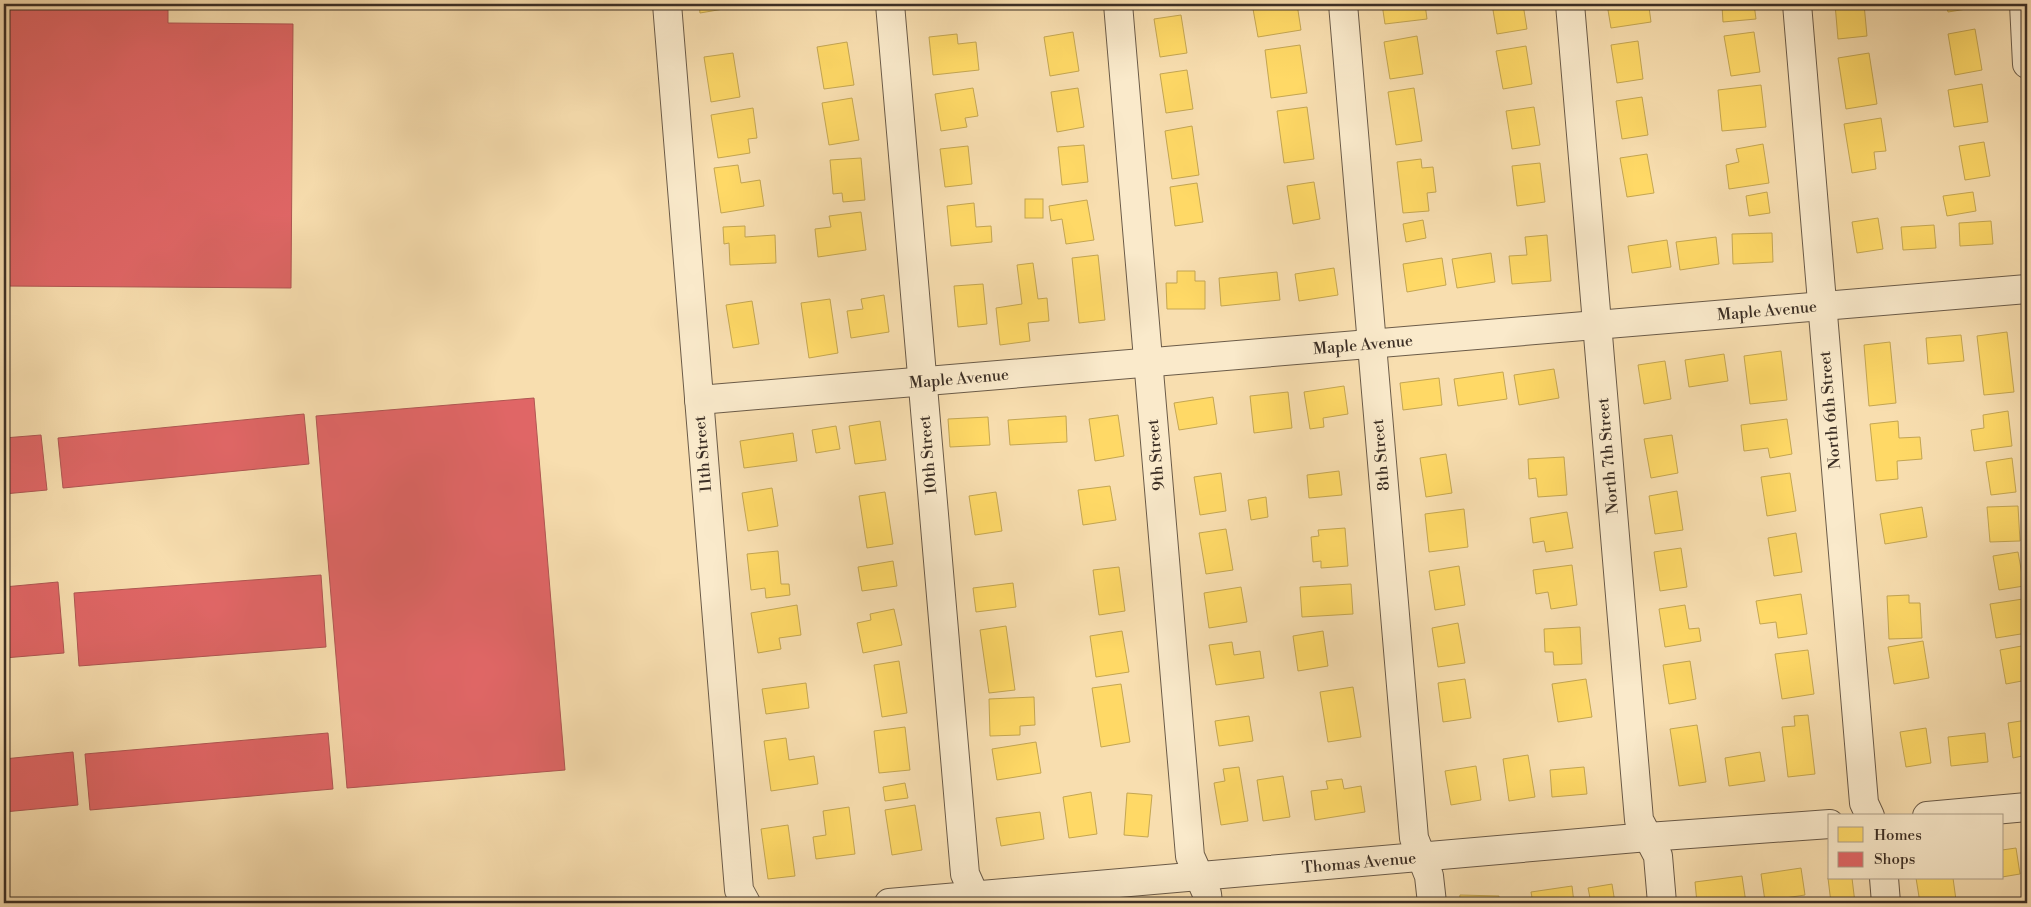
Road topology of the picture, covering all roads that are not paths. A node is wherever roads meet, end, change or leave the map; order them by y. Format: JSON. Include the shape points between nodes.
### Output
{"nodes":[{"id":1,"x":667,"y":4,"type":"edge"},
{"id":2,"x":890,"y":4,"type":"edge"},
{"id":3,"x":1118,"y":4,"type":"edge"},
{"id":4,"x":1343,"y":4,"type":"edge"},
{"id":5,"x":1570,"y":4,"type":"edge"},
{"id":6,"x":1797,"y":4,"type":"edge"},
{"id":7,"x":2024,"y":4,"type":"edge"},
{"id":8,"x":2027,"y":64,"type":"edge"},
{"id":9,"x":2027,"y":290,"type":"edge"},
{"id":10,"x":1822,"y":306,"type":"junction"},
{"id":11,"x":1597,"y":325,"type":"junction"},
{"id":12,"x":1372,"y":344,"type":"junction"},
{"id":13,"x":1148,"y":363,"type":"junction"},
{"id":14,"x":922,"y":382,"type":"junction"},
{"id":15,"x":699,"y":400,"type":"junction"},
{"id":16,"x":2027,"y":807,"type":"edge"},
{"id":17,"x":1869,"y":814,"type":"edge"},
{"id":18,"x":1949,"y":814,"type":"edge"},
{"id":19,"x":1828,"y":824,"type":"edge"},
{"id":20,"x":1648,"y":837,"type":"junction"},
{"id":21,"x":1423,"y":858,"type":"junction"},
{"id":22,"x":1199,"y":877,"type":"junction"},
{"id":23,"x":1884,"y":880,"type":"edge"},
{"id":24,"x":976,"y":900,"type":"edge"},
{"id":25,"x":746,"y":903,"type":"edge"},
{"id":26,"x":889,"y":903,"type":"edge"},
{"id":27,"x":1208,"y":903,"type":"edge"},
{"id":28,"x":1432,"y":903,"type":"edge"},
{"id":29,"x":1662,"y":903,"type":"edge"},
{"id":30,"x":1886,"y":903,"type":"edge"}],
"edges":[{"from":1,"to":15,"type":"street","name":"11th Street"},
{"from":2,"to":14,"type":"street","name":"10th Street"},
{"from":3,"to":13,"type":"street","name":"9th Street"},
{"from":4,"to":12,"type":"street","name":"8th Street"},
{"from":5,"to":11,"type":"street","name":"North 7th Street"},
{"from":6,"to":10,"type":"street","name":"North 6th Street"},
{"from":7,"to":8,"type":"street"},
{"from":9,"to":10,"type":"street","name":"Maple Avenue"},
{"from":10,"to":11,"type":"street","name":"Maple Avenue"},
{"from":10,"to":17,"type":"street","name":"North 6th Street","via":[[1864,803]]},
{"from":11,"to":12,"type":"street","name":"Maple Avenue"},
{"from":11,"to":20,"type":"street","name":"North 7th Street","via":[[1639,820]]},
{"from":12,"to":13,"type":"street","name":"Maple Avenue"},
{"from":12,"to":21,"type":"street","name":"8th Street","via":[[1414,838]]},
{"from":13,"to":14,"type":"street","name":"Maple Avenue"},
{"from":13,"to":22,"type":"street","name":"9th Street","via":[[1190,856]]},
{"from":14,"to":15,"type":"street","name":"Maple Avenue"},
{"from":14,"to":24,"type":"street","name":"10th Street","via":[[964,874]]},
{"from":15,"to":25,"type":"street","name":"11th Street","via":[[738,890]]},
{"from":16,"to":18,"type":"street"},
{"from":19,"to":20,"type":"street","name":"Thomas Avenue"},
{"from":20,"to":21,"type":"street","name":"Thomas Avenue"},
{"from":20,"to":29,"type":"street","name":"North 7th Street","via":[[1658,856]]},
{"from":21,"to":22,"type":"street","name":"Thomas Avenue"},
{"from":21,"to":28,"type":"street","name":"8th Street"},
{"from":22,"to":24,"type":"street","name":"Thomas Avenue"},
{"from":22,"to":27,"type":"street","name":"9th Street"},
{"from":23,"to":30,"type":"street"},
{"from":24,"to":26,"type":"street","name":"Thomas Avenue"}]}
